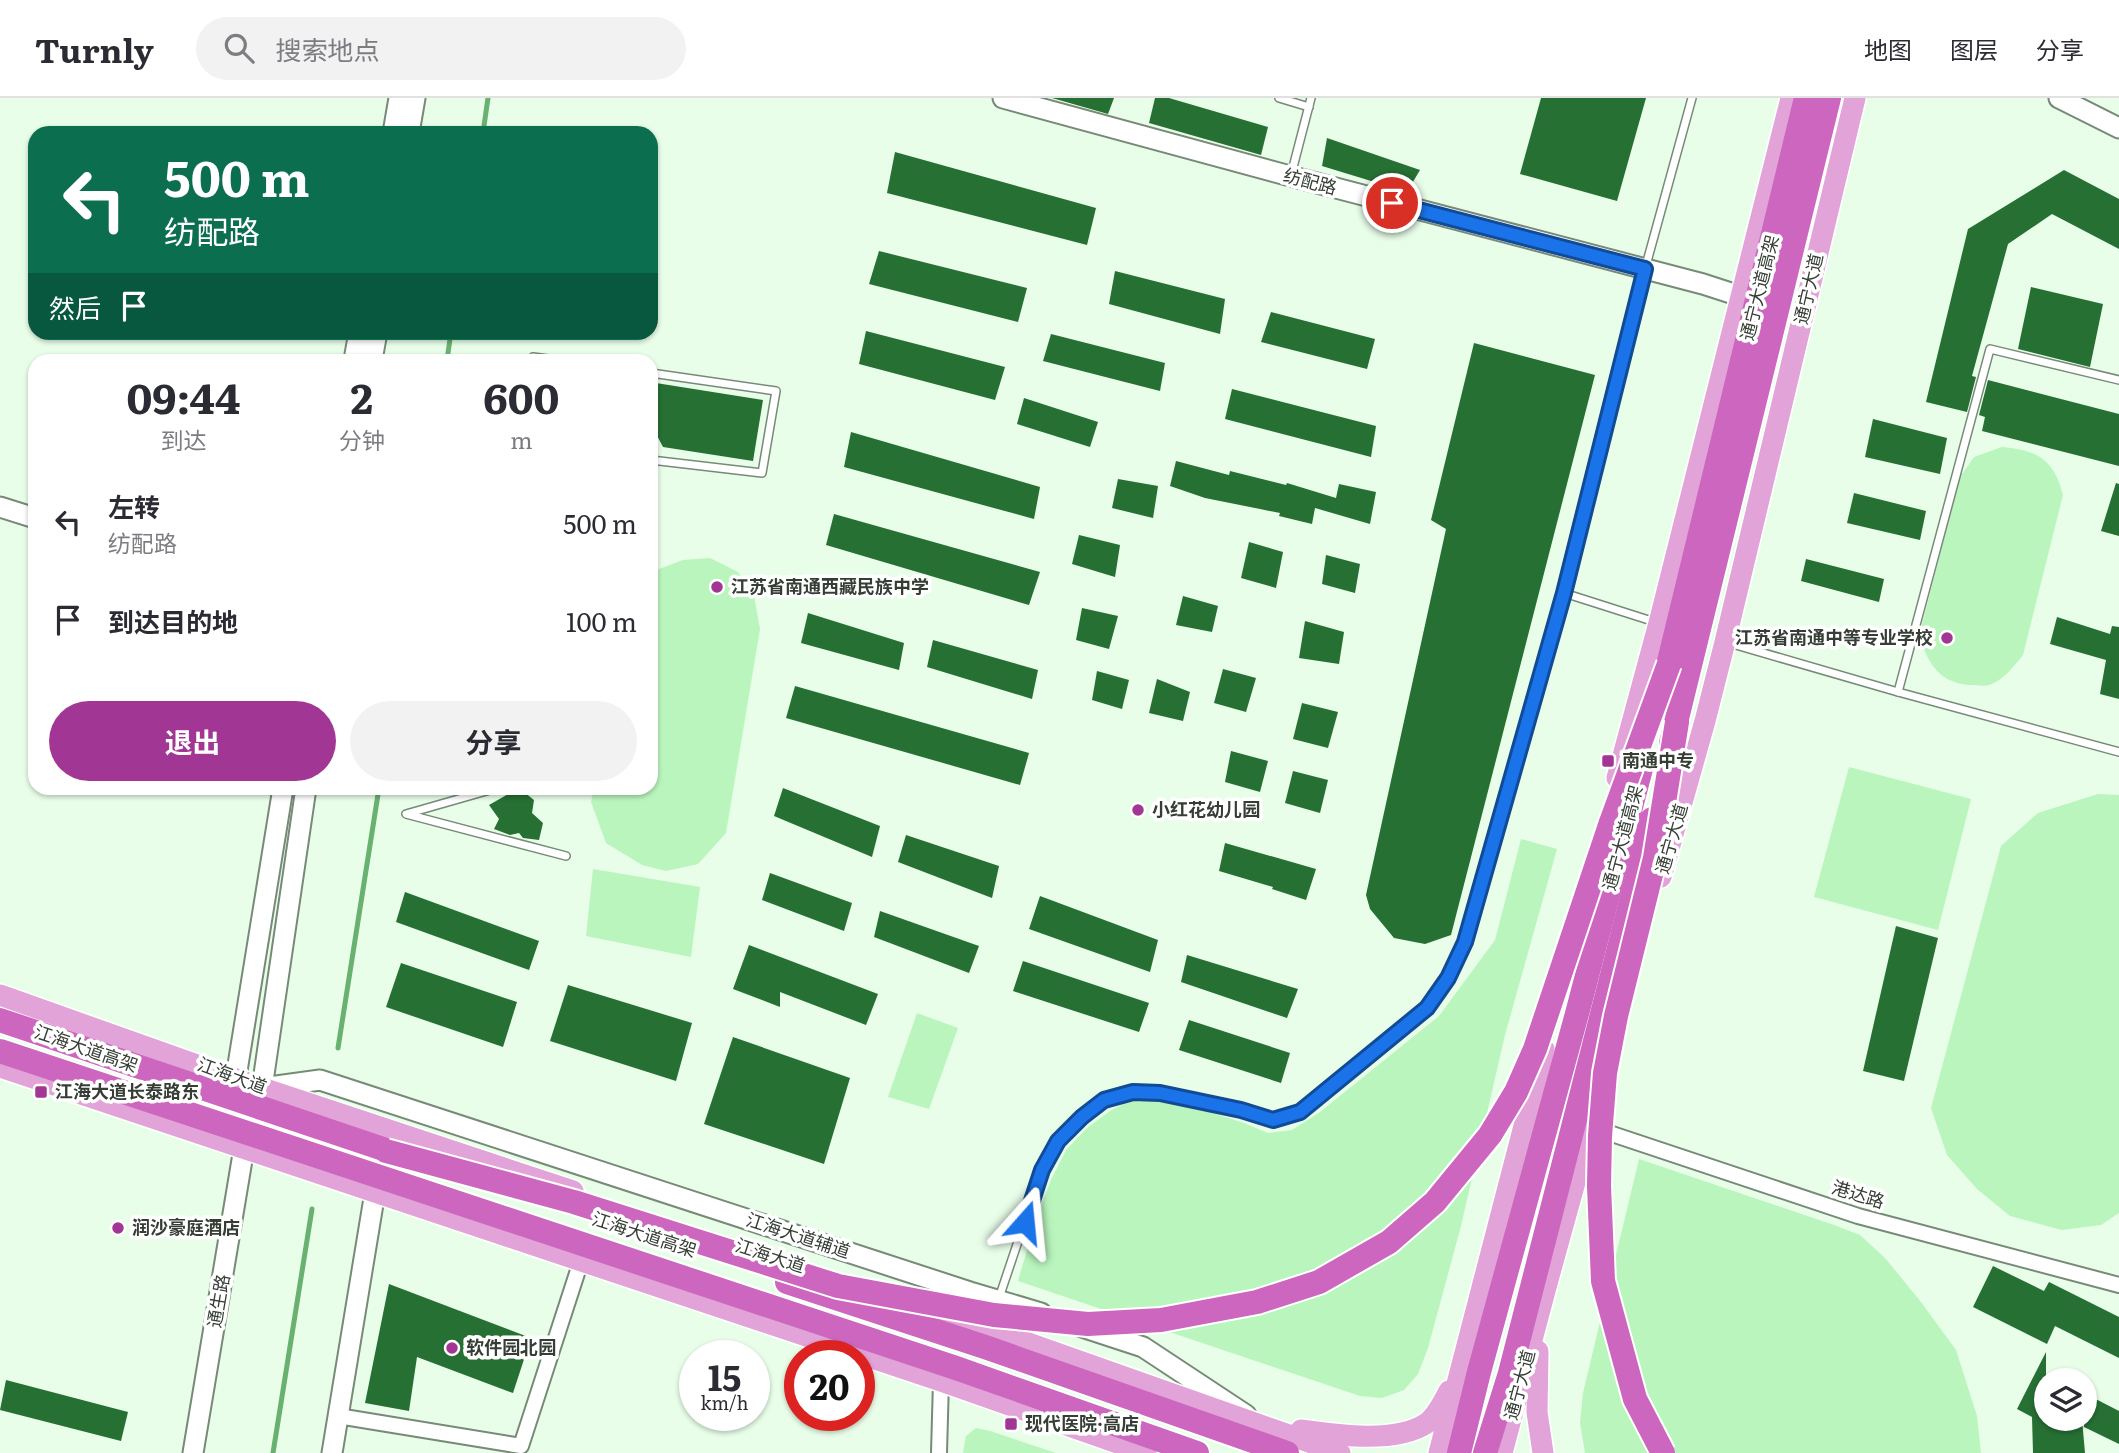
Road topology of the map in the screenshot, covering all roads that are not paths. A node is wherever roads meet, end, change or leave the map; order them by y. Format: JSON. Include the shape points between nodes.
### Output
{"nodes":[{"id":1,"x":399,"y":98,"type":"edge"},
{"id":2,"x":415,"y":98,"type":"edge"},
{"id":3,"x":1003,"y":98,"type":"edge"},
{"id":4,"x":1279,"y":98,"type":"edge"},
{"id":5,"x":1692,"y":98,"type":"edge"},
{"id":6,"x":1791,"y":98,"type":"edge"},
{"id":7,"x":1806,"y":98,"type":"edge"},
{"id":8,"x":1829,"y":98,"type":"edge"},
{"id":9,"x":1855,"y":98,"type":"edge"},
{"id":10,"x":2059,"y":98,"type":"edge"},
{"id":11,"x":1310,"y":102,"type":"edge"},
{"id":12,"x":394,"y":126,"type":"edge"},
{"id":13,"x":410,"y":126,"type":"edge"},
{"id":14,"x":2119,"y":128,"type":"edge"},
{"id":15,"x":1290,"y":176,"type":"junction"},
{"id":16,"x":1645,"y":269,"type":"junction"},
{"id":17,"x":1740,"y":296,"type":"junction"},
{"id":18,"x":658,"y":374,"type":"edge"},
{"id":19,"x":2119,"y":380,"type":"edge"},
{"id":20,"x":658,"y":461,"type":"edge"},
{"id":21,"x":0,"y":507,"type":"edge"},
{"id":22,"x":28,"y":516,"type":"edge"},
{"id":23,"x":1564,"y":593,"type":"junction"},
{"id":24,"x":1659,"y":623,"type":"junction"},
{"id":25,"x":1725,"y":642,"type":"junction"},
{"id":26,"x":1669,"y":664,"type":"junction"},
{"id":27,"x":1898,"y":692,"type":"junction"},
{"id":28,"x":1677,"y":722,"type":"junction"},
{"id":29,"x":2119,"y":752,"type":"edge"},
{"id":30,"x":282,"y":795,"type":"edge"},
{"id":31,"x":305,"y":795,"type":"edge"},
{"id":32,"x":472,"y":795,"type":"edge"},
{"id":33,"x":566,"y":856,"type":"dead end"},
{"id":34,"x":0,"y":995,"type":"edge"},
{"id":35,"x":0,"y":1020,"type":"edge"},
{"id":36,"x":0,"y":1051,"type":"edge"},
{"id":37,"x":0,"y":1068,"type":"edge"},
{"id":38,"x":236,"y":1077,"type":"junction"},
{"id":39,"x":262,"y":1087,"type":"junction"},
{"id":40,"x":1591,"y":1126,"type":"junction"},
{"id":41,"x":244,"y":1148,"type":"junction"},
{"id":42,"x":386,"y":1150,"type":"junction"},
{"id":43,"x":375,"y":1192,"type":"junction"},
{"id":44,"x":581,"y":1261,"type":"junction"},
{"id":45,"x":2119,"y":1285,"type":"edge"},
{"id":46,"x":1546,"y":1287,"type":"junction"},
{"id":47,"x":999,"y":1299,"type":"junction"},
{"id":48,"x":1472,"y":1363,"type":"junction"},
{"id":49,"x":1510,"y":1373,"type":"junction"},
{"id":50,"x":941,"y":1381,"type":"junction"},
{"id":51,"x":338,"y":1416,"type":"junction"},
{"id":52,"x":1260,"y":1425,"type":"junction"},
{"id":53,"x":193,"y":1453,"type":"edge"},
{"id":54,"x":332,"y":1453,"type":"edge"},
{"id":55,"x":939,"y":1453,"type":"edge"},
{"id":56,"x":1146,"y":1453,"type":"edge"},
{"id":57,"x":1197,"y":1453,"type":"edge"},
{"id":58,"x":1287,"y":1453,"type":"edge"},
{"id":59,"x":1340,"y":1453,"type":"edge"},
{"id":60,"x":1439,"y":1453,"type":"edge"},
{"id":61,"x":1447,"y":1453,"type":"edge"},
{"id":62,"x":1459,"y":1453,"type":"edge"},
{"id":63,"x":1485,"y":1453,"type":"edge"},
{"id":64,"x":1493,"y":1453,"type":"edge"},
{"id":65,"x":1503,"y":1453,"type":"edge"},
{"id":66,"x":1542,"y":1453,"type":"edge"},
{"id":67,"x":1663,"y":1453,"type":"edge"}],
"edges":[{"from":1,"to":12,"type":"street"},
{"from":2,"to":13,"type":"street"},
{"from":3,"to":15,"type":"street","name":"纺配路"},
{"from":4,"to":11,"type":"lane"},
{"from":5,"to":16,"type":"lane"},
{"from":6,"to":17,"type":"main road"},
{"from":7,"to":26,"type":"highway","name":"通宁大道高架"},
{"from":8,"to":28,"type":"highway","name":"通宁大道高架"},
{"from":9,"to":25,"type":"main road","name":"通宁大道"},
{"from":10,"to":14,"type":"street"},
{"from":11,"to":15,"type":"lane"},
{"from":15,"to":16,"type":"street","name":"纺配路"},
{"from":16,"to":17,"type":"street","name":"纺配路"},
{"from":16,"to":23,"type":"lane"},
{"from":17,"to":24,"type":"main road"},
{"from":18,"to":20,"type":"lane","via":[[776,391],[762,473]]},
{"from":19,"to":27,"type":"lane","via":[[1990,349]]},
{"from":21,"to":22,"type":"street"},
{"from":23,"to":24,"type":"lane"},
{"from":23,"to":47,"type":"lane","via":[[1465,942],[1427,1008],[1300,1112],[1273,1120],[1160,1093],[1133,1092],[1104,1100],[1058,1141],[1042,1170]]},
{"from":24,"to":48,"type":"main road","via":[[1530,1099]]},
{"from":25,"to":27,"type":"lane"},
{"from":25,"to":40,"type":"main road","name":"通宁大道"},
{"from":26,"to":42,"type":"highway","bridge":true,"via":[[1516,1092],[1490,1135],[1435,1202],[1389,1242],[1319,1282],[1257,1302],[1161,1320],[1088,1324],[994,1315],[838,1286],[574,1202]]},
{"from":26,"to":48,"type":"highway","name":"通宁大道高架","bridge":true,"via":[[1578,1010]]},
{"from":27,"to":29,"type":"lane"},
{"from":28,"to":49,"type":"highway","name":"通宁大道高架","bridge":true},
{"from":28,"to":67,"type":"highway","bridge":true,"via":[[1655,858],[1605,1073],[1600,1148],[1603,1281],[1634,1399]]},
{"from":30,"to":38,"type":"street"},
{"from":31,"to":39,"type":"street"},
{"from":32,"to":33,"type":"lane","via":[[406,814]]},
{"from":34,"to":38,"type":"main road","name":"江海大道"},
{"from":35,"to":42,"type":"highway","name":"江海大道高架"},
{"from":36,"to":57,"type":"highway","name":"江海大道高架","via":[[956,1368]]},
{"from":37,"to":41,"type":"main road"},
{"from":38,"to":39,"type":"main road","name":"江海大道"},
{"from":39,"to":47,"type":"street","name":"江海大道辅道","via":[[320,1080]]},
{"from":39,"to":52,"type":"main road","name":"江海大道","via":[[988,1329]]},
{"from":40,"to":45,"type":"street","name":"港达路","via":[[1858,1216]]},
{"from":40,"to":46,"type":"main road","name":"通宁大道"},
{"from":41,"to":43,"type":"main road"},
{"from":41,"to":53,"type":"street","name":"通生路"},
{"from":42,"to":58,"type":"highway","name":"江海大道高架","bridge":true,"via":[[972,1343]]},
{"from":43,"to":44,"type":"main road"},
{"from":43,"to":51,"type":"street"},
{"from":44,"to":50,"type":"main road"},
{"from":44,"to":51,"type":"street","via":[[522,1446]]},
{"from":46,"to":65,"type":"main road","name":"通宁大道"},
{"from":46,"to":66,"type":"main road","via":[[1536,1412]]},
{"from":47,"to":52,"type":"street","name":"江海大道辅道","via":[[1143,1347]]},
{"from":48,"to":52,"type":"main road","via":[[1428,1422],[1401,1433],[1349,1436]]},
{"from":48,"to":60,"type":"main road"},
{"from":48,"to":61,"type":"highway"},
{"from":48,"to":62,"type":"highway","name":"通宁大道高架"},
{"from":49,"to":63,"type":"highway","name":"通宁大道高架"},
{"from":49,"to":64,"type":"highway"},
{"from":50,"to":55,"type":"street"},
{"from":50,"to":56,"type":"main road"},
{"from":51,"to":54,"type":"street"},
{"from":52,"to":59,"type":"main road","name":"江海大道"}]}
